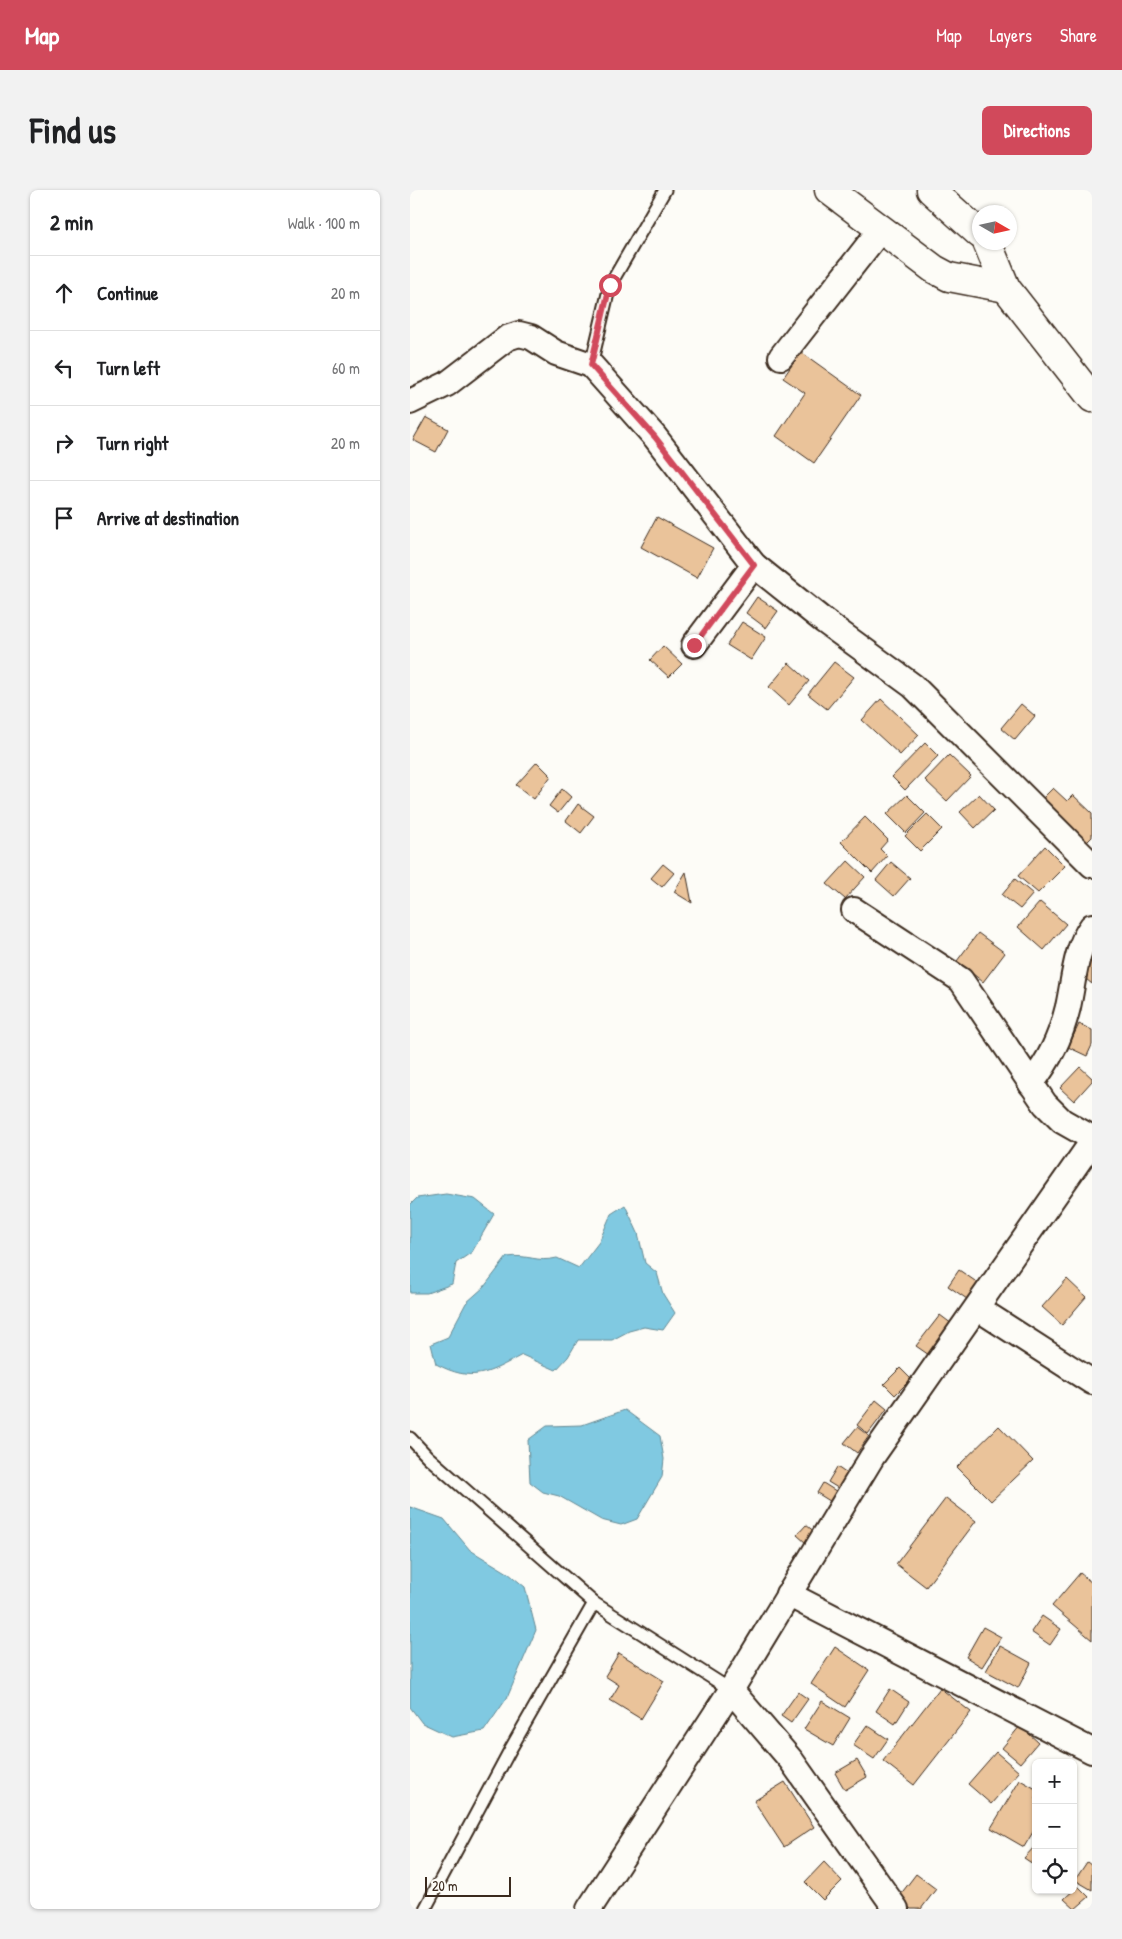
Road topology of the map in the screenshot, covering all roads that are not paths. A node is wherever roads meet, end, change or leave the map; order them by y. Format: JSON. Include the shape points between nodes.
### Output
{"nodes":[{"id":1,"x":665,"y":190,"type":"edge"},
{"id":2,"x":829,"y":190,"type":"edge"},
{"id":3,"x":930,"y":190,"type":"edge"},
{"id":4,"x":972,"y":227,"type":"edge"},
{"id":5,"x":881,"y":229,"type":"junction"},
{"id":6,"x":990,"y":250,"type":"edge"},
{"id":7,"x":1006,"y":288,"type":"junction"},
{"id":8,"x":781,"y":356,"type":"dead end"},
{"id":9,"x":591,"y":365,"type":"junction"},
{"id":10,"x":1092,"y":398,"type":"edge"},
{"id":11,"x":410,"y":402,"type":"edge"},
{"id":12,"x":754,"y":565,"type":"junction"},
{"id":13,"x":694,"y":645,"type":"dead end"},
{"id":14,"x":1092,"y":865,"type":"edge"},
{"id":15,"x":854,"y":910,"type":"dead end"},
{"id":16,"x":1092,"y":926,"type":"edge"},
{"id":17,"x":1031,"y":1084,"type":"junction"},
{"id":18,"x":1092,"y":1138,"type":"edge"},
{"id":19,"x":1092,"y":1142,"type":"edge"},
{"id":20,"x":977,"y":1308,"type":"junction"},
{"id":21,"x":1092,"y":1382,"type":"edge"},
{"id":22,"x":410,"y":1438,"type":"edge"},
{"id":23,"x":788,"y":1594,"type":"junction"},
{"id":24,"x":594,"y":1603,"type":"junction"},
{"id":25,"x":731,"y":1690,"type":"junction"},
{"id":26,"x":1092,"y":1751,"type":"edge"},
{"id":27,"x":425,"y":1909,"type":"edge"},
{"id":28,"x":589,"y":1909,"type":"edge"},
{"id":29,"x":896,"y":1909,"type":"edge"}],
"edges":[{"from":1,"to":9,"type":"lane","via":[[610,285]]},
{"from":2,"to":5,"type":"main road"},
{"from":3,"to":4,"type":"main road"},
{"from":5,"to":7,"type":"main road","via":[[949,277]]},
{"from":5,"to":8,"type":"street"},
{"from":6,"to":7,"type":"main road"},
{"from":7,"to":10,"type":"main road"},
{"from":9,"to":11,"type":"street","via":[[556,353],[531,337],[519,334],[507,338],[447,384]]},
{"from":9,"to":12,"type":"street","via":[[655,437]]},
{"from":12,"to":13,"type":"street"},
{"from":12,"to":14,"type":"street","via":[[913,686]]},
{"from":15,"to":17,"type":"street","via":[[961,980]]},
{"from":16,"to":17,"type":"street","via":[[1083,939],[1067,1010],[1051,1057]]},
{"from":17,"to":18,"type":"street","via":[[1062,1121]]},
{"from":19,"to":20,"type":"street"},
{"from":20,"to":21,"type":"street"},
{"from":20,"to":23,"type":"street","via":[[872,1457]]},
{"from":22,"to":24,"type":"lane"},
{"from":23,"to":25,"type":"street"},
{"from":23,"to":26,"type":"street"},
{"from":24,"to":25,"type":"lane"},
{"from":24,"to":27,"type":"lane"},
{"from":25,"to":28,"type":"street"},
{"from":25,"to":29,"type":"street","via":[[791,1760]]}]}
